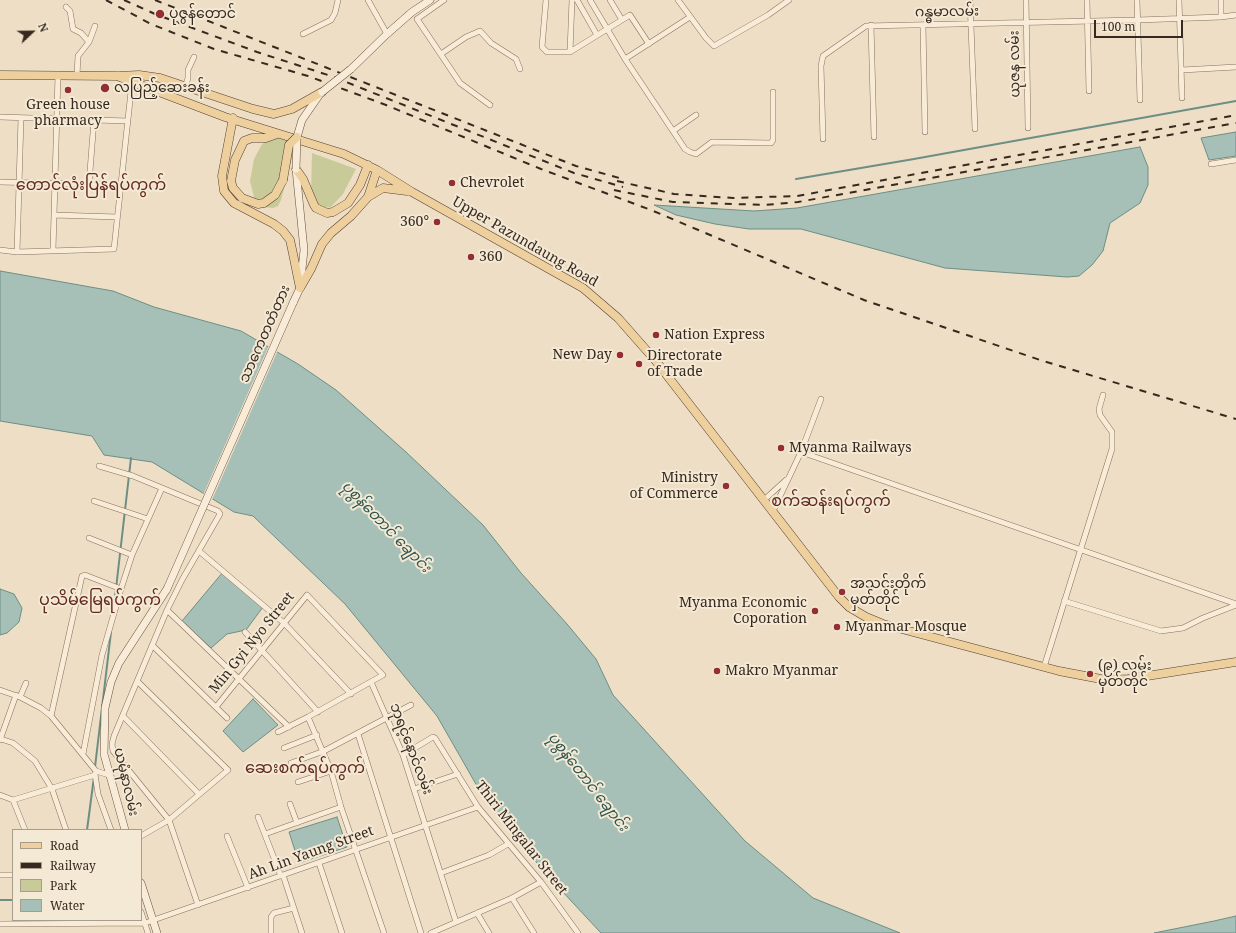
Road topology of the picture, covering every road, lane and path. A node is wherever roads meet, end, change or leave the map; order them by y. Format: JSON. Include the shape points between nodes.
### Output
{"nodes":[{"id":1,"x":338,"y":0,"type":"edge"},
{"id":2,"x":368,"y":0,"type":"edge"},
{"id":3,"x":430,"y":0,"type":"edge"},
{"id":4,"x":444,"y":0,"type":"edge"},
{"id":5,"x":546,"y":0,"type":"edge"},
{"id":6,"x":572,"y":0,"type":"edge"},
{"id":7,"x":577,"y":0,"type":"edge"},
{"id":8,"x":590,"y":0,"type":"edge"},
{"id":9,"x":610,"y":0,"type":"edge"},
{"id":10,"x":678,"y":0,"type":"edge"},
{"id":11,"x":789,"y":0,"type":"edge"},
{"id":12,"x":970,"y":0,"type":"edge"},
{"id":13,"x":1026,"y":0,"type":"edge"},
{"id":14,"x":1087,"y":0,"type":"edge"},
{"id":15,"x":1138,"y":0,"type":"edge"},
{"id":16,"x":1179,"y":0,"type":"edge"},
{"id":17,"x":1221,"y":0,"type":"edge"},
{"id":18,"x":66,"y":6,"type":"dead end"},
{"id":19,"x":1236,"y":15,"type":"edge"},
{"id":20,"x":690,"y":17,"type":"junction"},
{"id":21,"x":1221,"y":17,"type":"junction"},
{"id":22,"x":1179,"y":19,"type":"junction"},
{"id":23,"x":622,"y":20,"type":"junction"},
{"id":24,"x":1138,"y":20,"type":"junction"},
{"id":25,"x":1026,"y":22,"type":"junction"},
{"id":26,"x":1088,"y":22,"type":"junction"},
{"id":27,"x":972,"y":24,"type":"junction"},
{"id":28,"x":871,"y":25,"type":"junction"},
{"id":29,"x":923,"y":25,"type":"junction"},
{"id":30,"x":95,"y":26,"type":"dead end"},
{"id":31,"x":607,"y":29,"type":"junction"},
{"id":32,"x":303,"y":34,"type":"dead end"},
{"id":33,"x":387,"y":34,"type":"junction"},
{"id":34,"x":598,"y":34,"type":"junction"},
{"id":35,"x":88,"y":42,"type":"junction"},
{"id":36,"x":648,"y":44,"type":"junction"},
{"id":37,"x":570,"y":52,"type":"junction"},
{"id":38,"x":441,"y":54,"type":"junction"},
{"id":39,"x":194,"y":57,"type":"dead end"},
{"id":40,"x":625,"y":59,"type":"junction"},
{"id":41,"x":1236,"y":67,"type":"edge"},
{"id":42,"x":520,"y":69,"type":"dead end"},
{"id":43,"x":1182,"y":70,"type":"junction"},
{"id":44,"x":0,"y":75,"type":"edge"},
{"id":45,"x":58,"y":75,"type":"junction"},
{"id":46,"x":78,"y":75,"type":"junction"},
{"id":47,"x":117,"y":76,"type":"junction"},
{"id":48,"x":132,"y":82,"type":"junction"},
{"id":49,"x":185,"y":88,"type":"junction"},
{"id":50,"x":1089,"y":91,"type":"dead end"},
{"id":51,"x":322,"y":92,"type":"junction"},
{"id":52,"x":773,"y":92,"type":"dead end"},
{"id":53,"x":1182,"y":98,"type":"dead end"},
{"id":54,"x":1140,"y":100,"type":"dead end"},
{"id":55,"x":490,"y":105,"type":"dead end"},
{"id":56,"x":696,"y":115,"type":"dead end"},
{"id":57,"x":0,"y":117,"type":"edge"},
{"id":58,"x":21,"y":118,"type":"junction"},
{"id":59,"x":233,"y":118,"type":"junction"},
{"id":60,"x":56,"y":119,"type":"junction"},
{"id":61,"x":94,"y":120,"type":"junction"},
{"id":62,"x":128,"y":121,"type":"junction"},
{"id":63,"x":1028,"y":128,"type":"dead end"},
{"id":64,"x":975,"y":129,"type":"dead end"},
{"id":65,"x":673,"y":131,"type":"junction"},
{"id":66,"x":925,"y":132,"type":"dead end"},
{"id":67,"x":277,"y":134,"type":"junction"},
{"id":68,"x":297,"y":137,"type":"junction"},
{"id":69,"x":874,"y":137,"type":"dead end"},
{"id":70,"x":823,"y":140,"type":"dead end"},
{"id":71,"x":1236,"y":160,"type":"edge"},
{"id":72,"x":1211,"y":164,"type":"dead end"},
{"id":73,"x":368,"y":165,"type":"junction"},
{"id":74,"x":296,"y":169,"type":"junction"},
{"id":75,"x":377,"y":170,"type":"junction"},
{"id":76,"x":0,"y":182,"type":"edge"},
{"id":77,"x":19,"y":182,"type":"junction"},
{"id":78,"x":55,"y":183,"type":"junction"},
{"id":79,"x":89,"y":184,"type":"junction"},
{"id":80,"x":121,"y":185,"type":"junction"},
{"id":81,"x":412,"y":192,"type":"junction"},
{"id":82,"x":368,"y":197,"type":"junction"},
{"id":83,"x":54,"y":216,"type":"junction"},
{"id":84,"x":117,"y":217,"type":"junction"},
{"id":85,"x":0,"y":250,"type":"edge"},
{"id":86,"x":53,"y":250,"type":"junction"},
{"id":87,"x":18,"y":252,"type":"junction"},
{"id":88,"x":300,"y":288,"type":"junction"},
{"id":89,"x":1103,"y":395,"type":"dead end"},
{"id":90,"x":821,"y":399,"type":"dead end"},
{"id":91,"x":801,"y":452,"type":"junction"},
{"id":92,"x":99,"y":466,"type":"dead end"},
{"id":93,"x":789,"y":478,"type":"junction"},
{"id":94,"x":162,"y":488,"type":"junction"},
{"id":95,"x":764,"y":500,"type":"junction"},
{"id":96,"x":94,"y":501,"type":"dead end"},
{"id":97,"x":773,"y":511,"type":"junction"},
{"id":98,"x":148,"y":519,"type":"junction"},
{"id":99,"x":89,"y":538,"type":"dead end"},
{"id":100,"x":1080,"y":549,"type":"junction"},
{"id":101,"x":199,"y":551,"type":"junction"},
{"id":102,"x":132,"y":555,"type":"junction"},
{"id":103,"x":121,"y":589,"type":"junction"},
{"id":104,"x":167,"y":589,"type":"joint"},
{"id":105,"x":1064,"y":601,"type":"junction"},
{"id":106,"x":1236,"y":604,"type":"edge"},
{"id":107,"x":167,"y":610,"type":"junction"},
{"id":108,"x":284,"y":622,"type":"junction"},
{"id":109,"x":245,"y":632,"type":"dead end"},
{"id":110,"x":152,"y":645,"type":"junction"},
{"id":111,"x":262,"y":650,"type":"junction"},
{"id":112,"x":1236,"y":662,"type":"edge"},
{"id":113,"x":1044,"y":667,"type":"junction"},
{"id":114,"x":239,"y":678,"type":"junction"},
{"id":115,"x":138,"y":682,"type":"junction"},
{"id":116,"x":371,"y":682,"type":"junction"},
{"id":117,"x":26,"y":683,"type":"dead end"},
{"id":118,"x":0,"y":690,"type":"edge"},
{"id":119,"x":351,"y":694,"type":"junction"},
{"id":120,"x":18,"y":696,"type":"junction"},
{"id":121,"x":411,"y":705,"type":"dead end"},
{"id":122,"x":216,"y":707,"type":"junction"},
{"id":123,"x":318,"y":712,"type":"junction"},
{"id":124,"x":51,"y":716,"type":"junction"},
{"id":125,"x":123,"y":716,"type":"junction"},
{"id":126,"x":308,"y":717,"type":"junction"},
{"id":127,"x":227,"y":718,"type":"dead end"},
{"id":128,"x":388,"y":718,"type":"junction"},
{"id":129,"x":289,"y":727,"type":"junction"},
{"id":130,"x":278,"y":732,"type":"dead end"},
{"id":131,"x":358,"y":734,"type":"junction"},
{"id":132,"x":317,"y":735,"type":"junction"},
{"id":133,"x":0,"y":740,"type":"edge"},
{"id":134,"x":112,"y":744,"type":"junction"},
{"id":135,"x":284,"y":748,"type":"dead end"},
{"id":136,"x":324,"y":751,"type":"junction"},
{"id":137,"x":83,"y":754,"type":"junction"},
{"id":138,"x":104,"y":754,"type":"junction"},
{"id":139,"x":403,"y":755,"type":"junction"},
{"id":140,"x":291,"y":763,"type":"dead end"},
{"id":141,"x":331,"y":771,"type":"junction"},
{"id":142,"x":96,"y":773,"type":"junction"},
{"id":143,"x":458,"y":774,"type":"junction"},
{"id":144,"x":109,"y":775,"type":"junction"},
{"id":145,"x":298,"y":782,"type":"dead end"},
{"id":146,"x":52,"y":788,"type":"junction"},
{"id":147,"x":414,"y":789,"type":"junction"},
{"id":148,"x":199,"y":794,"type":"junction"},
{"id":149,"x":0,"y":795,"type":"edge"},
{"id":150,"x":13,"y":800,"type":"junction"},
{"id":151,"x":290,"y":804,"type":"dead end"},
{"id":152,"x":341,"y":807,"type":"junction"},
{"id":153,"x":478,"y":807,"type":"junction"},
{"id":154,"x":258,"y":817,"type":"dead end"},
{"id":155,"x":169,"y":820,"type":"junction"},
{"id":156,"x":297,"y":823,"type":"junction"},
{"id":157,"x":426,"y":825,"type":"junction"},
{"id":158,"x":25,"y":829,"type":"edge"},
{"id":159,"x":66,"y":829,"type":"edge"},
{"id":160,"x":111,"y":829,"type":"edge"},
{"id":161,"x":125,"y":829,"type":"edge"},
{"id":162,"x":265,"y":834,"type":"junction"},
{"id":163,"x":142,"y":835,"type":"edge"},
{"id":164,"x":227,"y":836,"type":"dead end"},
{"id":165,"x":391,"y":837,"type":"junction"},
{"id":166,"x":508,"y":844,"type":"junction"},
{"id":167,"x":356,"y":850,"type":"junction"},
{"id":168,"x":319,"y":863,"type":"junction"},
{"id":169,"x":441,"y":874,"type":"junction"},
{"id":170,"x":0,"y":875,"type":"edge"},
{"id":171,"x":12,"y":875,"type":"edge"},
{"id":172,"x":282,"y":876,"type":"junction"},
{"id":173,"x":541,"y":882,"type":"junction"},
{"id":174,"x":142,"y":886,"type":"edge"},
{"id":175,"x":248,"y":888,"type":"junction"},
{"id":176,"x":512,"y":898,"type":"junction"},
{"id":177,"x":198,"y":905,"type":"junction"},
{"id":178,"x":294,"y":908,"type":"junction"},
{"id":179,"x":478,"y":913,"type":"junction"},
{"id":180,"x":142,"y":915,"type":"edge"},
{"id":181,"x":153,"y":921,"type":"junction"},
{"id":182,"x":52,"y":922,"type":"edge"},
{"id":183,"x":456,"y":922,"type":"junction"},
{"id":184,"x":145,"y":923,"type":"junction"},
{"id":185,"x":0,"y":924,"type":"edge"},
{"id":186,"x":148,"y":933,"type":"edge"},
{"id":187,"x":157,"y":933,"type":"edge"},
{"id":188,"x":271,"y":933,"type":"edge"},
{"id":189,"x":302,"y":933,"type":"edge"},
{"id":190,"x":342,"y":933,"type":"edge"},
{"id":191,"x":384,"y":933,"type":"edge"},
{"id":192,"x":421,"y":933,"type":"edge"},
{"id":193,"x":431,"y":933,"type":"edge"},
{"id":194,"x":489,"y":933,"type":"edge"},
{"id":195,"x":534,"y":933,"type":"edge"},
{"id":196,"x":578,"y":933,"type":"edge"}],
"edges":[{"from":1,"to":32,"type":"street","via":[[331,20]]},
{"from":2,"to":33,"type":"street"},
{"from":3,"to":33,"type":"main road","name":"သာကေတတံတား"},
{"from":4,"to":38,"type":"street","via":[[417,19]]},
{"from":5,"to":37,"type":"street","via":[[542,47],[547,52]]},
{"from":6,"to":37,"type":"street"},
{"from":7,"to":34,"type":"street"},
{"from":8,"to":31,"type":"street"},
{"from":9,"to":23,"type":"street"},
{"from":10,"to":20,"type":"street"},
{"from":11,"to":20,"type":"street","via":[[714,46]]},
{"from":12,"to":27,"type":"street"},
{"from":13,"to":25,"type":"street","name":"ယုဇန လမ်း"},
{"from":14,"to":26,"type":"street"},
{"from":15,"to":24,"type":"street"},
{"from":16,"to":22,"type":"street"},
{"from":17,"to":21,"type":"street"},
{"from":18,"to":35,"type":"street","via":[[70,11],[73,29],[81,33]]},
{"from":19,"to":21,"type":"street","name":"ဂန္ဓမာလမ်း"},
{"from":20,"to":36,"type":"street"},
{"from":21,"to":22,"type":"street","name":"ဂန္ဓမာလမ်း"},
{"from":22,"to":24,"type":"street","name":"ဂန္ဓမာလမ်း"},
{"from":22,"to":43,"type":"street"},
{"from":23,"to":31,"type":"street"},
{"from":23,"to":36,"type":"street","via":[[631,15]]},
{"from":24,"to":26,"type":"street","name":"ဂန္ဓမာလမ်း"},
{"from":24,"to":54,"type":"street"},
{"from":25,"to":26,"type":"street","name":"ဂန္ဓမာလမ်း"},
{"from":25,"to":27,"type":"street","name":"ဂန္ဓမာလမ်း"},
{"from":25,"to":63,"type":"street","name":"ယုဇန လမ်း"},
{"from":26,"to":50,"type":"street"},
{"from":27,"to":29,"type":"street","name":"ဂန္ဓမာလမ်း"},
{"from":27,"to":64,"type":"street"},
{"from":28,"to":29,"type":"street","name":"ဂန္ဓမာလမ်း"},
{"from":28,"to":69,"type":"street"},
{"from":28,"to":70,"type":"street","name":"ဂန္ဓမာလမ်း","via":[[862,28],[823,56]]},
{"from":29,"to":66,"type":"street"},
{"from":30,"to":35,"type":"street"},
{"from":31,"to":34,"type":"street"},
{"from":31,"to":40,"type":"street"},
{"from":33,"to":51,"type":"main road","name":"သာကေတတံတား","bridge":true,"via":[[351,69]]},
{"from":34,"to":37,"type":"street"},
{"from":35,"to":46,"type":"street","via":[[78,56]]},
{"from":36,"to":40,"type":"street"},
{"from":38,"to":42,"type":"street","via":[[480,31],[516,59]]},
{"from":38,"to":55,"type":"street","via":[[460,83]]},
{"from":39,"to":49,"type":"street","via":[[188,70]]},
{"from":40,"to":65,"type":"street"},
{"from":41,"to":43,"type":"street"},
{"from":43,"to":53,"type":"street"},
{"from":44,"to":45,"type":"main road"},
{"from":45,"to":46,"type":"main road"},
{"from":45,"to":60,"type":"street"},
{"from":46,"to":47,"type":"main road"},
{"from":47,"to":48,"type":"main road","name":"Upper Pazundaung Road"},
{"from":47,"to":49,"type":"main road","via":[[153,77]]},
{"from":48,"to":59,"type":"main road","name":"Upper Pazundaung Road"},
{"from":48,"to":62,"type":"street"},
{"from":49,"to":51,"type":"main road","via":[[274,114],[292,109]]},
{"from":51,"to":68,"type":"main road","name":"သာကေတတံတား","via":[[302,120]]},
{"from":52,"to":65,"type":"street","via":[[771,142],[712,142],[696,154],[685,149]]},
{"from":56,"to":65,"type":"street"},
{"from":57,"to":58,"type":"street"},
{"from":58,"to":60,"type":"street"},
{"from":58,"to":77,"type":"street"},
{"from":59,"to":67,"type":"main road","name":"Upper Pazundaung Road"},
{"from":59,"to":88,"type":"main road","via":[[222,176],[224,191],[234,203],[283,231],[290,240]]},
{"from":60,"to":61,"type":"street"},
{"from":60,"to":78,"type":"street"},
{"from":61,"to":62,"type":"street"},
{"from":61,"to":79,"type":"street"},
{"from":62,"to":80,"type":"street"},
{"from":67,"to":68,"type":"main road","bridge":true,"via":[[244,141],[235,160],[231,181],[233,188],[242,198],[258,204],[275,195],[282,180],[289,145]]},
{"from":67,"to":73,"type":"main road","name":"Upper Pazundaung Road","via":[[318,144]]},
{"from":68,"to":74,"type":"main road","name":"သာကေတတံတား","bridge":true},
{"from":71,"to":72,"type":"street"},
{"from":73,"to":74,"type":"main road","via":[[360,185],[348,203],[327,213],[314,205]]},
{"from":73,"to":75,"type":"main road","name":"Upper Pazundaung Road"},
{"from":74,"to":88,"type":"main road","name":"သာကေတတံတား","via":[[304,250]]},
{"from":75,"to":81,"type":"main road","name":"Upper Pazundaung Road"},
{"from":75,"to":82,"type":"main road"},
{"from":76,"to":77,"type":"street"},
{"from":77,"to":78,"type":"street"},
{"from":77,"to":87,"type":"street"},
{"from":78,"to":79,"type":"street"},
{"from":78,"to":83,"type":"street"},
{"from":79,"to":80,"type":"street"},
{"from":80,"to":84,"type":"street"},
{"from":81,"to":82,"type":"main road","via":[[383,188]]},
{"from":81,"to":95,"type":"main road","name":"Upper Pazundaung Road","via":[[583,288],[602,302],[655,360]]},
{"from":82,"to":88,"type":"main road","via":[[322,244]]},
{"from":83,"to":84,"type":"street"},
{"from":83,"to":86,"type":"street"},
{"from":84,"to":86,"type":"street","via":[[114,249]]},
{"from":85,"to":87,"type":"street"},
{"from":86,"to":87,"type":"street"},
{"from":88,"to":104,"type":"main road","name":"သာကေတတံတား","bridge":true},
{"from":89,"to":100,"type":"street","via":[[1100,415],[1112,432],[1112,449]]},
{"from":90,"to":91,"type":"street"},
{"from":91,"to":93,"type":"street"},
{"from":91,"to":100,"type":"street"},
{"from":92,"to":94,"type":"street"},
{"from":93,"to":95,"type":"street"},
{"from":93,"to":97,"type":"street"},
{"from":94,"to":98,"type":"street"},
{"from":94,"to":101,"type":"street","via":[[219,512]]},
{"from":95,"to":97,"type":"main road","name":"Upper Pazundaung Road"},
{"from":96,"to":98,"type":"street"},
{"from":97,"to":113,"type":"main road","name":"Upper Pazundaung Road","via":[[839,597],[849,607],[866,617],[883,624]]},
{"from":98,"to":102,"type":"street"},
{"from":99,"to":102,"type":"street"},
{"from":100,"to":105,"type":"street"},
{"from":100,"to":106,"type":"street"},
{"from":101,"to":107,"type":"street"},
{"from":101,"to":108,"type":"street"},
{"from":102,"to":103,"type":"street"},
{"from":103,"to":124,"type":"street","via":[[82,576]]},
{"from":103,"to":137,"type":"street","via":[[102,655]]},
{"from":104,"to":138,"type":"main road","name":"ယမုံနာလမ်း","via":[[119,663],[111,682],[105,708]]},
{"from":105,"to":106,"type":"street","via":[[1161,631],[1183,628]]},
{"from":105,"to":113,"type":"street"},
{"from":107,"to":110,"type":"street"},
{"from":107,"to":114,"type":"street"},
{"from":108,"to":111,"type":"street","name":"Min Gyi Nyo Street"},
{"from":108,"to":116,"type":"street","name":"Min Gyi Nyo Street","via":[[308,595],[382,675]]},
{"from":108,"to":119,"type":"street"},
{"from":109,"to":111,"type":"street"},
{"from":110,"to":115,"type":"street"},
{"from":110,"to":122,"type":"street"},
{"from":111,"to":114,"type":"street","name":"Min Gyi Nyo Street"},
{"from":111,"to":123,"type":"street"},
{"from":112,"to":113,"type":"main road","name":"Upper Pazundaung Road","via":[[1128,679],[1106,680]]},
{"from":114,"to":122,"type":"street","name":"Min Gyi Nyo Street"},
{"from":114,"to":129,"type":"street"},
{"from":115,"to":125,"type":"street"},
{"from":115,"to":148,"type":"street","via":[[228,770]]},
{"from":116,"to":119,"type":"street"},
{"from":116,"to":128,"type":"street","name":"ဘုရင့်နောင်လမ်း"},
{"from":117,"to":120,"type":"street"},
{"from":118,"to":120,"type":"street"},
{"from":119,"to":123,"type":"street"},
{"from":120,"to":124,"type":"street"},
{"from":120,"to":133,"type":"street"},
{"from":121,"to":128,"type":"street"},
{"from":122,"to":127,"type":"street"},
{"from":123,"to":126,"type":"street"},
{"from":124,"to":137,"type":"street"},
{"from":125,"to":134,"type":"street"},
{"from":125,"to":148,"type":"street"},
{"from":126,"to":129,"type":"street"},
{"from":126,"to":132,"type":"street"},
{"from":128,"to":131,"type":"street"},
{"from":128,"to":139,"type":"street","name":"ဘုရင့်နောင်လမ်း"},
{"from":129,"to":130,"type":"street"},
{"from":131,"to":136,"type":"street"},
{"from":131,"to":165,"type":"street"},
{"from":132,"to":135,"type":"street"},
{"from":132,"to":136,"type":"street"},
{"from":133,"to":146,"type":"street","via":[[13,743],[35,761]]},
{"from":134,"to":138,"type":"street"},
{"from":134,"to":155,"type":"street","via":[[113,751]]},
{"from":136,"to":140,"type":"street"},
{"from":136,"to":141,"type":"street"},
{"from":137,"to":142,"type":"street"},
{"from":138,"to":144,"type":"main road","name":"ယမုံနာလမ်း"},
{"from":139,"to":143,"type":"street","name":"Thiri Mingalar Street","via":[[434,737]]},
{"from":139,"to":147,"type":"street","name":"ဘုရင့်နောင်လမ်း"},
{"from":141,"to":145,"type":"street"},
{"from":141,"to":152,"type":"street"},
{"from":142,"to":144,"type":"street"},
{"from":142,"to":146,"type":"street"},
{"from":142,"to":160,"type":"street","via":[[98,794]]},
{"from":143,"to":147,"type":"street"},
{"from":143,"to":153,"type":"street","name":"Thiri Mingalar Street"},
{"from":144,"to":161,"type":"main road","name":"ယမုံနာလမ်း"},
{"from":146,"to":150,"type":"street"},
{"from":146,"to":159,"type":"street"},
{"from":147,"to":157,"type":"street","name":"ဘုရင့်နောင်လမ်း"},
{"from":148,"to":155,"type":"street"},
{"from":149,"to":150,"type":"street"},
{"from":150,"to":158,"type":"street"},
{"from":151,"to":156,"type":"street"},
{"from":152,"to":156,"type":"street"},
{"from":152,"to":167,"type":"street"},
{"from":153,"to":157,"type":"street","name":"Ah Lin Yaung Street"},
{"from":153,"to":166,"type":"street","name":"Thiri Mingalar Street"},
{"from":154,"to":162,"type":"street"},
{"from":155,"to":163,"type":"street"},
{"from":155,"to":177,"type":"street"},
{"from":156,"to":162,"type":"street"},
{"from":157,"to":165,"type":"street","name":"Ah Lin Yaung Street"},
{"from":157,"to":169,"type":"street","name":"ဘုရင့်နောင်လမ်း"},
{"from":162,"to":172,"type":"street"},
{"from":164,"to":175,"type":"street"},
{"from":165,"to":167,"type":"street","name":"Ah Lin Yaung Street"},
{"from":165,"to":192,"type":"street"},
{"from":166,"to":169,"type":"street","via":[[489,855]]},
{"from":166,"to":173,"type":"street","name":"Thiri Mingalar Street"},
{"from":167,"to":168,"type":"street","name":"Ah Lin Yaung Street"},
{"from":167,"to":191,"type":"street"},
{"from":168,"to":172,"type":"street","name":"Ah Lin Yaung Street"},
{"from":168,"to":190,"type":"street"},
{"from":169,"to":183,"type":"street","name":"ဘုရင့်နောင်လမ်း"},
{"from":170,"to":171,"type":"street"},
{"from":172,"to":175,"type":"street","name":"Ah Lin Yaung Street"},
{"from":172,"to":178,"type":"street"},
{"from":173,"to":176,"type":"street"},
{"from":173,"to":196,"type":"street","name":"Thiri Mingalar Street"},
{"from":174,"to":181,"type":"main road"},
{"from":175,"to":177,"type":"street","name":"Ah Lin Yaung Street"},
{"from":176,"to":179,"type":"street"},
{"from":176,"to":195,"type":"street"},
{"from":177,"to":181,"type":"street","name":"Ah Lin Yaung Street"},
{"from":178,"to":188,"type":"street","via":[[274,912],[270,917]]},
{"from":178,"to":189,"type":"street"},
{"from":179,"to":183,"type":"street"},
{"from":179,"to":194,"type":"street"},
{"from":180,"to":184,"type":"street"},
{"from":181,"to":184,"type":"street","name":"Ah Lin Yaung Street"},
{"from":181,"to":187,"type":"main road"},
{"from":182,"to":184,"type":"street","name":"Ah Lin Yaung Street"},
{"from":182,"to":185,"type":"street","name":"Ah Lin Yaung Street"},
{"from":183,"to":193,"type":"street"},
{"from":184,"to":186,"type":"street"}]}
